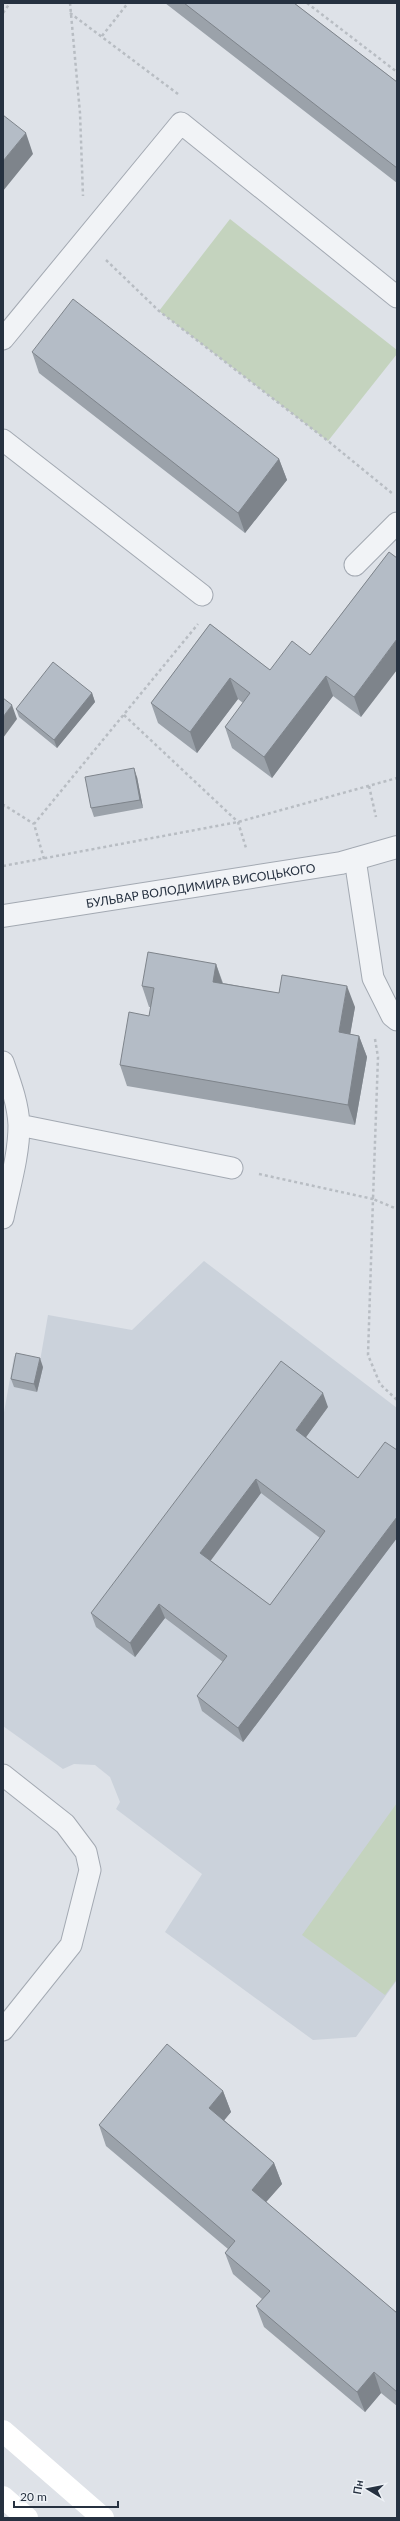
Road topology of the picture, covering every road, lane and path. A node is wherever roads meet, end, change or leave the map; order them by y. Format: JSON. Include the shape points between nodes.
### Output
{"nodes":[{"id":1,"x":10,"y":3,"type":"edge"},
{"id":2,"x":70,"y":3,"type":"edge"},
{"id":3,"x":128,"y":3,"type":"edge"},
{"id":4,"x":307,"y":3,"type":"edge"},
{"id":5,"x":3,"y":13,"type":"edge"},
{"id":6,"x":102,"y":36,"type":"dead end"},
{"id":7,"x":397,"y":72,"type":"edge"},
{"id":8,"x":85,"y":240,"type":"junction"},
{"id":9,"x":397,"y":297,"type":"edge"},
{"id":10,"x":3,"y":339,"type":"edge"},
{"id":11,"x":3,"y":440,"type":"edge"},
{"id":12,"x":397,"y":497,"type":"edge"},
{"id":13,"x":397,"y":523,"type":"edge"},
{"id":14,"x":355,"y":565,"type":"dead end"},
{"id":15,"x":202,"y":595,"type":"joint"},
{"id":16,"x":124,"y":715,"type":"junction"},
{"id":17,"x":397,"y":778,"type":"edge"},
{"id":18,"x":369,"y":786,"type":"junction"},
{"id":19,"x":3,"y":807,"type":"edge"},
{"id":20,"x":376,"y":817,"type":"dead end"},
{"id":21,"x":238,"y":822,"type":"junction"},
{"id":22,"x":34,"y":824,"type":"junction"},
{"id":23,"x":397,"y":847,"type":"edge"},
{"id":24,"x":247,"y":850,"type":"dead end"},
{"id":25,"x":44,"y":859,"type":"junction"},
{"id":26,"x":355,"y":859,"type":"junction"},
{"id":27,"x":3,"y":866,"type":"edge"},
{"id":28,"x":3,"y":916,"type":"edge"},
{"id":29,"x":397,"y":1020,"type":"edge"},
{"id":30,"x":374,"y":1034,"type":"dead end"},
{"id":31,"x":3,"y":1062,"type":"edge"},
{"id":32,"x":19,"y":1124,"type":"junction"},
{"id":33,"x":232,"y":1168,"type":"joint"},
{"id":34,"x":373,"y":1199,"type":"junction"},
{"id":35,"x":397,"y":1209,"type":"edge"},
{"id":36,"x":3,"y":1218,"type":"edge"},
{"id":37,"x":397,"y":1400,"type":"edge"},
{"id":38,"x":3,"y":1776,"type":"edge"},
{"id":39,"x":3,"y":2030,"type":"edge"},
{"id":40,"x":3,"y":2431,"type":"edge"},
{"id":41,"x":3,"y":2497,"type":"edge"},
{"id":42,"x":27,"y":2518,"type":"edge"},
{"id":43,"x":103,"y":2518,"type":"edge"}],
"edges":[{"from":1,"to":5,"type":"path"},
{"from":2,"to":8,"type":"path","via":[[80,113]]},
{"from":3,"to":6,"type":"path"},
{"from":4,"to":7,"type":"path"},
{"from":8,"to":9,"type":"lane","via":[[181,123]]},
{"from":8,"to":10,"type":"lane"},
{"from":8,"to":12,"type":"path","via":[[159,311]]},
{"from":11,"to":15,"type":"lane"},
{"from":13,"to":14,"type":"lane"},
{"from":15,"to":16,"type":"path","via":[[206,615]]},
{"from":16,"to":21,"type":"path"},
{"from":16,"to":22,"type":"path"},
{"from":17,"to":18,"type":"path"},
{"from":18,"to":20,"type":"path"},
{"from":18,"to":21,"type":"path"},
{"from":19,"to":22,"type":"path","via":[[4,805]]},
{"from":21,"to":24,"type":"path"},
{"from":21,"to":25,"type":"path"},
{"from":22,"to":25,"type":"path"},
{"from":23,"to":26,"type":"street","name":"БУЛЬВАР ВОЛОДИМИРА ВИСОЦЬКОГО"},
{"from":25,"to":27,"type":"path"},
{"from":26,"to":28,"type":"street","name":"БУЛЬВАР ВОЛОДИМИРА ВИСОЦЬКОГО","via":[[255,878]]},
{"from":26,"to":29,"type":"lane","via":[[373,978],[392,1016]]},
{"from":30,"to":34,"type":"path","via":[[378,1057]]},
{"from":31,"to":32,"type":"lane","via":[[14,1095]]},
{"from":32,"to":33,"type":"lane"},
{"from":32,"to":36,"type":"lane"},
{"from":33,"to":34,"type":"path"},
{"from":34,"to":35,"type":"path"},
{"from":34,"to":37,"type":"path","via":[[368,1355],[380,1384]]},
{"from":38,"to":39,"type":"lane","via":[[65,1824],[86,1852],[90,1870],[71,1945]]},
{"from":40,"to":43,"type":"main road"},
{"from":41,"to":42,"type":"main road"}]}
